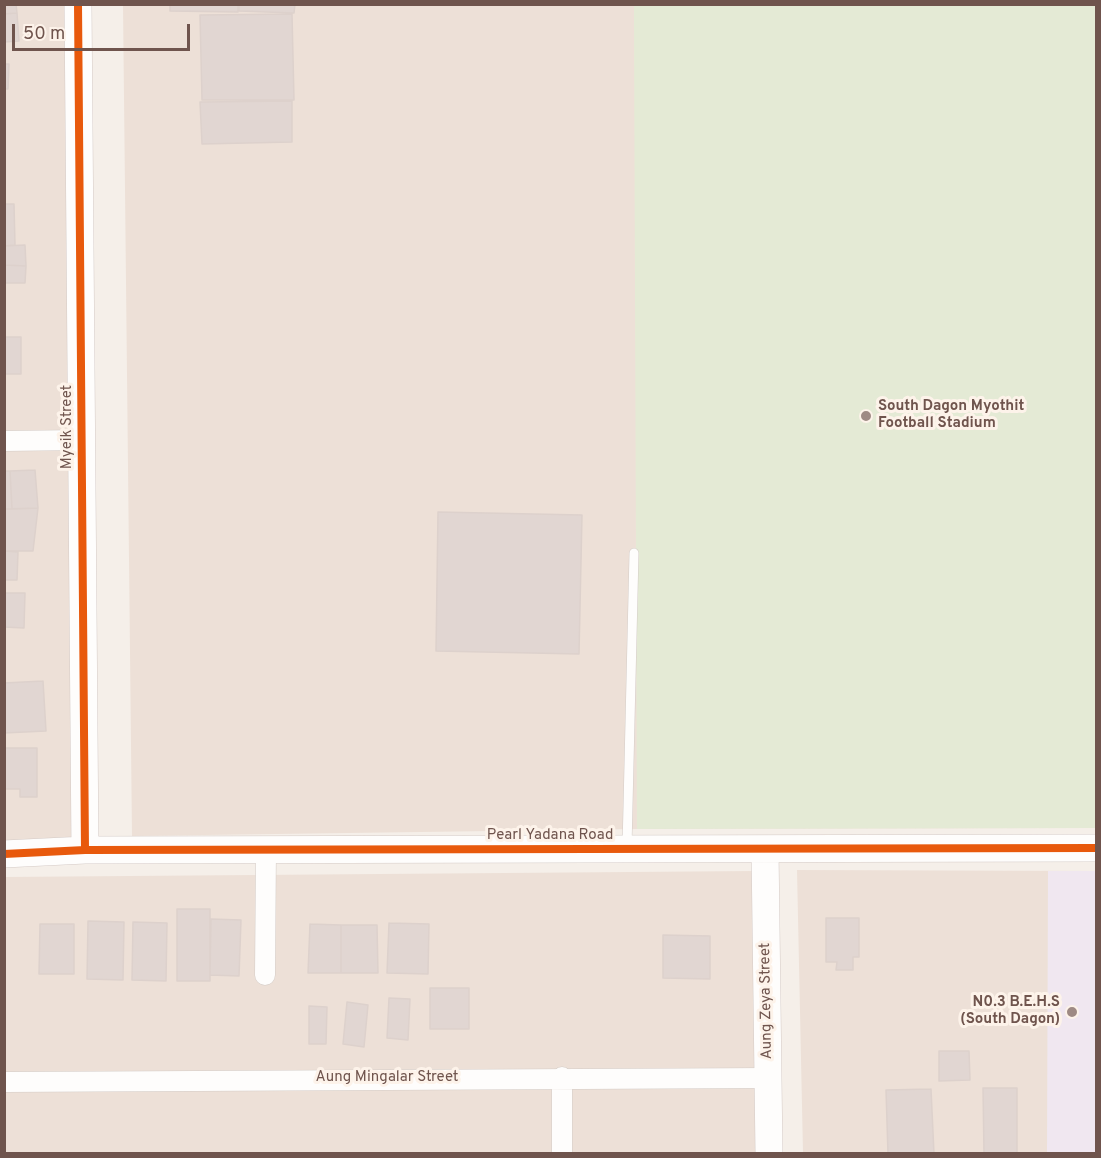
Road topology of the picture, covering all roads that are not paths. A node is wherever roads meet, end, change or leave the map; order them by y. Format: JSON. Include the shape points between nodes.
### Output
{"nodes":[{"id":1,"x":78,"y":4,"type":"edge"},
{"id":2,"x":82,"y":440,"type":"junction"},
{"id":3,"x":4,"y":441,"type":"edge"},
{"id":4,"x":634,"y":553,"type":"dead end"},
{"id":5,"x":1096,"y":848,"type":"edge"},
{"id":6,"x":627,"y":849,"type":"junction"},
{"id":7,"x":765,"y":849,"type":"junction"},
{"id":8,"x":85,"y":850,"type":"junction"},
{"id":9,"x":266,"y":850,"type":"junction"},
{"id":10,"x":4,"y":854,"type":"edge"},
{"id":11,"x":265,"y":975,"type":"dead end"},
{"id":12,"x":562,"y":1077,"type":"junction"},
{"id":13,"x":769,"y":1078,"type":"junction"},
{"id":14,"x":4,"y":1082,"type":"edge"},
{"id":15,"x":562,"y":1154,"type":"edge"},
{"id":16,"x":769,"y":1154,"type":"edge"}],
"edges":[{"from":1,"to":2,"type":"street","name":"Myeik Street"},
{"from":2,"to":3,"type":"street"},
{"from":2,"to":8,"type":"street","name":"Myeik Street"},
{"from":4,"to":6,"type":"lane"},
{"from":5,"to":7,"type":"street","name":"Pearl Yadana Road"},
{"from":6,"to":7,"type":"street","name":"Pearl Yadana Road"},
{"from":6,"to":9,"type":"street","name":"Pearl Yadana Road"},
{"from":7,"to":13,"type":"street","name":"Aung Zeya Street"},
{"from":8,"to":9,"type":"street","name":"Pearl Yadana Road"},
{"from":8,"to":10,"type":"street","name":"Pearl Yadana Road"},
{"from":9,"to":11,"type":"street"},
{"from":12,"to":13,"type":"street","name":"Aung Mingalar Street"},
{"from":12,"to":14,"type":"street","name":"Aung Mingalar Street"},
{"from":12,"to":15,"type":"street"},
{"from":13,"to":16,"type":"street","name":"Aung Zeya Street"}]}
